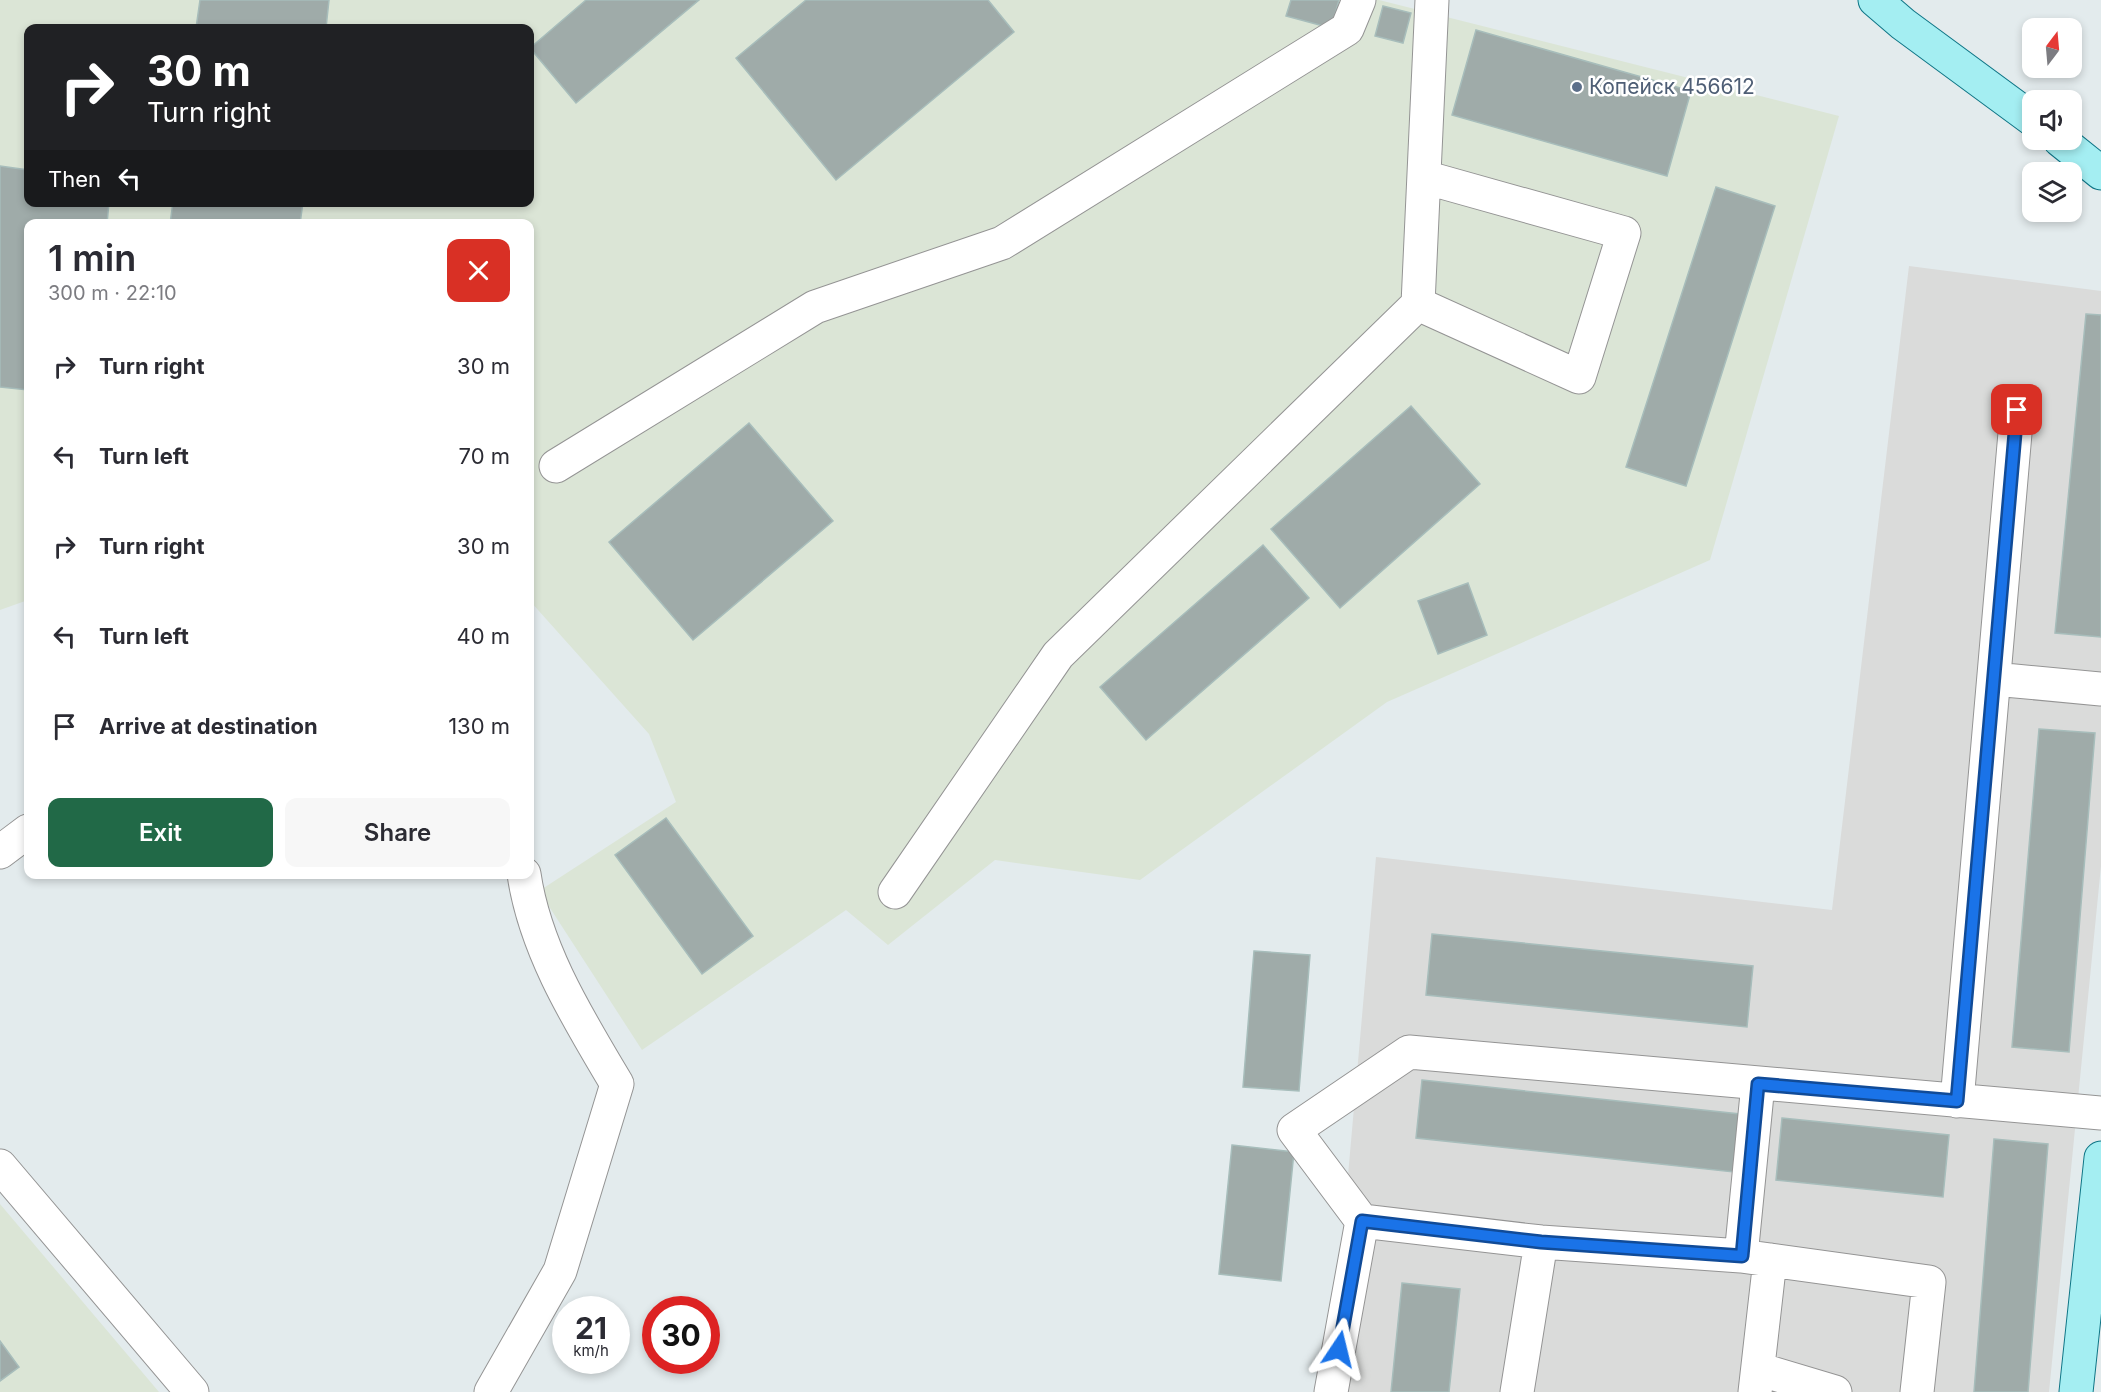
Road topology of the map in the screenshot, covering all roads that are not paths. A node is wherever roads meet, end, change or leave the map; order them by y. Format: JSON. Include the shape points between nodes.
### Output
{"nodes":[{"id":1,"x":1359,"y":0,"type":"edge"},
{"id":2,"x":1432,"y":0,"type":"edge"},
{"id":3,"x":1875,"y":0,"type":"edge"},
{"id":4,"x":2022,"y":112,"type":"edge"},
{"id":5,"x":2073,"y":150,"type":"edge"},
{"id":6,"x":2101,"y":173,"type":"edge"},
{"id":7,"x":1424,"y":177,"type":"junction"},
{"id":8,"x":1418,"y":304,"type":"junction"},
{"id":9,"x":2017,"y":410,"type":"dead end"},
{"id":10,"x":556,"y":466,"type":"dead end"},
{"id":11,"x":1994,"y":679,"type":"junction"},
{"id":12,"x":2101,"y":689,"type":"edge"},
{"id":13,"x":24,"y":834,"type":"edge"},
{"id":14,"x":0,"y":852,"type":"edge"},
{"id":15,"x":525,"y":879,"type":"edge"},
{"id":16,"x":895,"y":892,"type":"dead end"},
{"id":17,"x":1758,"y":1084,"type":"junction"},
{"id":18,"x":1957,"y":1101,"type":"junction"},
{"id":19,"x":2101,"y":1113,"type":"edge"},
{"id":20,"x":2101,"y":1158,"type":"edge"},
{"id":21,"x":0,"y":1166,"type":"edge"},
{"id":22,"x":1362,"y":1221,"type":"junction"},
{"id":23,"x":1541,"y":1242,"type":"junction"},
{"id":24,"x":1756,"y":1258,"type":"junction"},
{"id":25,"x":1756,"y":1381,"type":"edge"},
{"id":26,"x":192,"y":1392,"type":"edge"},
{"id":27,"x":491,"y":1392,"type":"edge"},
{"id":28,"x":1331,"y":1392,"type":"edge"},
{"id":29,"x":1517,"y":1392,"type":"edge"},
{"id":30,"x":1835,"y":1392,"type":"edge"},
{"id":31,"x":1917,"y":1392,"type":"edge"},
{"id":32,"x":2076,"y":1392,"type":"edge"}],
"edges":[{"from":1,"to":10,"type":"street","via":[[1347,29],[1002,243],[815,307]]},
{"from":2,"to":7,"type":"street"},
{"from":3,"to":4,"type":"main road"},
{"from":5,"to":6,"type":"main road"},
{"from":7,"to":8,"type":"street"},
{"from":7,"to":8,"type":"street","via":[[1624,233],[1579,377]]},
{"from":8,"to":16,"type":"street","via":[[1058,655]]},
{"from":9,"to":11,"type":"street"},
{"from":11,"to":12,"type":"street"},
{"from":11,"to":18,"type":"street"},
{"from":13,"to":14,"type":"street"},
{"from":15,"to":27,"type":"street","via":[[528,904],[572,1009],[618,1084],[560,1271]]},
{"from":17,"to":18,"type":"street"},
{"from":17,"to":22,"type":"street","via":[[1409,1052],[1294,1130]]},
{"from":17,"to":24,"type":"street"},
{"from":18,"to":19,"type":"street"},
{"from":20,"to":32,"type":"main road"},
{"from":21,"to":26,"type":"street"},
{"from":22,"to":23,"type":"street"},
{"from":22,"to":28,"type":"street"},
{"from":23,"to":24,"type":"street"},
{"from":23,"to":29,"type":"street"},
{"from":24,"to":25,"type":"street"},
{"from":24,"to":31,"type":"street","via":[[1929,1281]]},
{"from":25,"to":30,"type":"street"}]}
